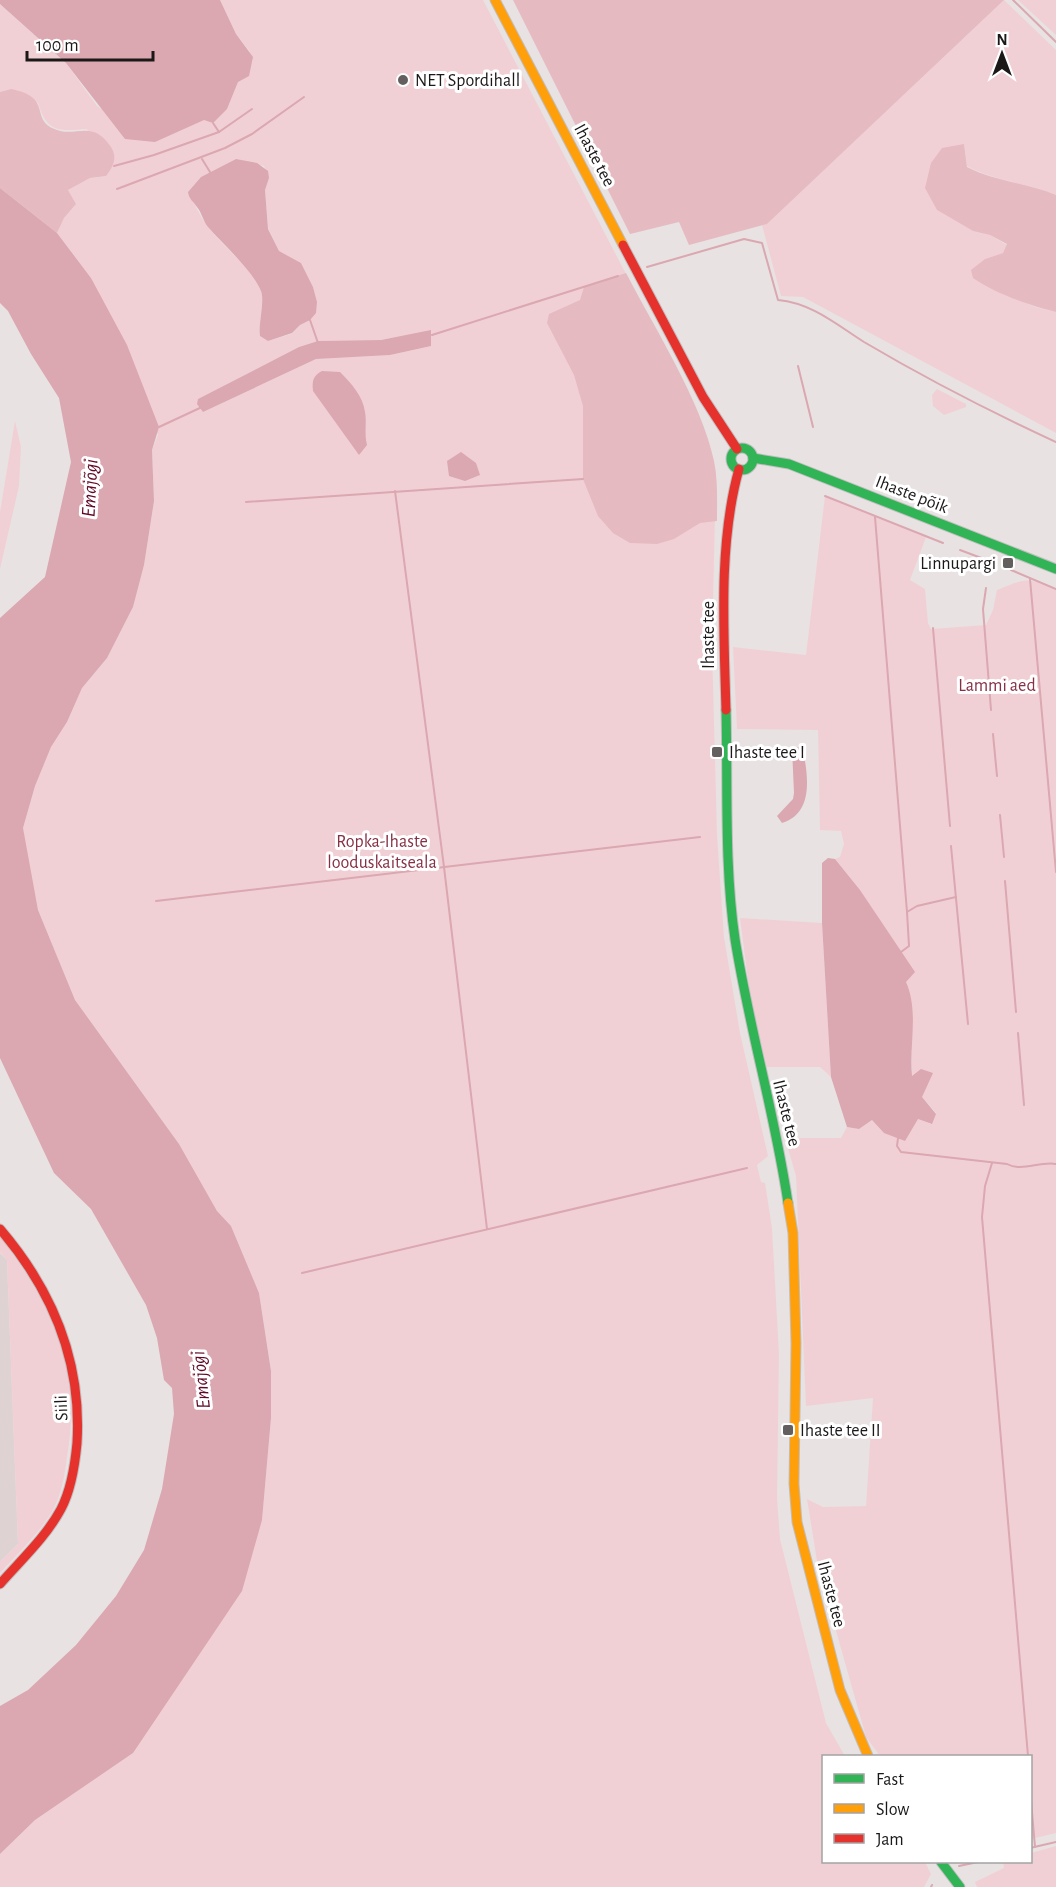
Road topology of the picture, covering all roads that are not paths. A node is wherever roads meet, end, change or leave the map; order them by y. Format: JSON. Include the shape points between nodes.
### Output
{"nodes":[{"id":1,"x":495,"y":0,"type":"edge"},
{"id":2,"x":737,"y":449,"type":"junction"},
{"id":3,"x":753,"y":458,"type":"junction"},
{"id":4,"x":739,"y":469,"type":"junction"},
{"id":5,"x":1056,"y":569,"type":"edge"},
{"id":6,"x":0,"y":1229,"type":"edge"},
{"id":7,"x":0,"y":1584,"type":"edge"},
{"id":8,"x":868,"y":1755,"type":"edge"},
{"id":9,"x":942,"y":1863,"type":"edge"},
{"id":10,"x":960,"y":1887,"type":"edge"}],
"edges":[{"from":1,"to":2,"type":"street","name":"Ihaste tee","via":[[703,397]]},
{"from":2,"to":3,"type":"street","via":[[747,449]]},
{"from":2,"to":4,"type":"street","via":[[732,458]]},
{"from":3,"to":4,"type":"street","via":[[749,467]]},
{"from":3,"to":5,"type":"street","name":"Ihaste põik","via":[[789,464]]},
{"from":4,"to":8,"type":"street","name":"Ihaste tee","via":[[732,494],[724,634],[735,936],[793,1233],[797,1522],[840,1690]]},
{"from":6,"to":7,"type":"street","name":"Siili","via":[[23,1253],[56,1310],[80,1402],[72,1473],[61,1508]]},
{"from":9,"to":10,"type":"street"}]}
